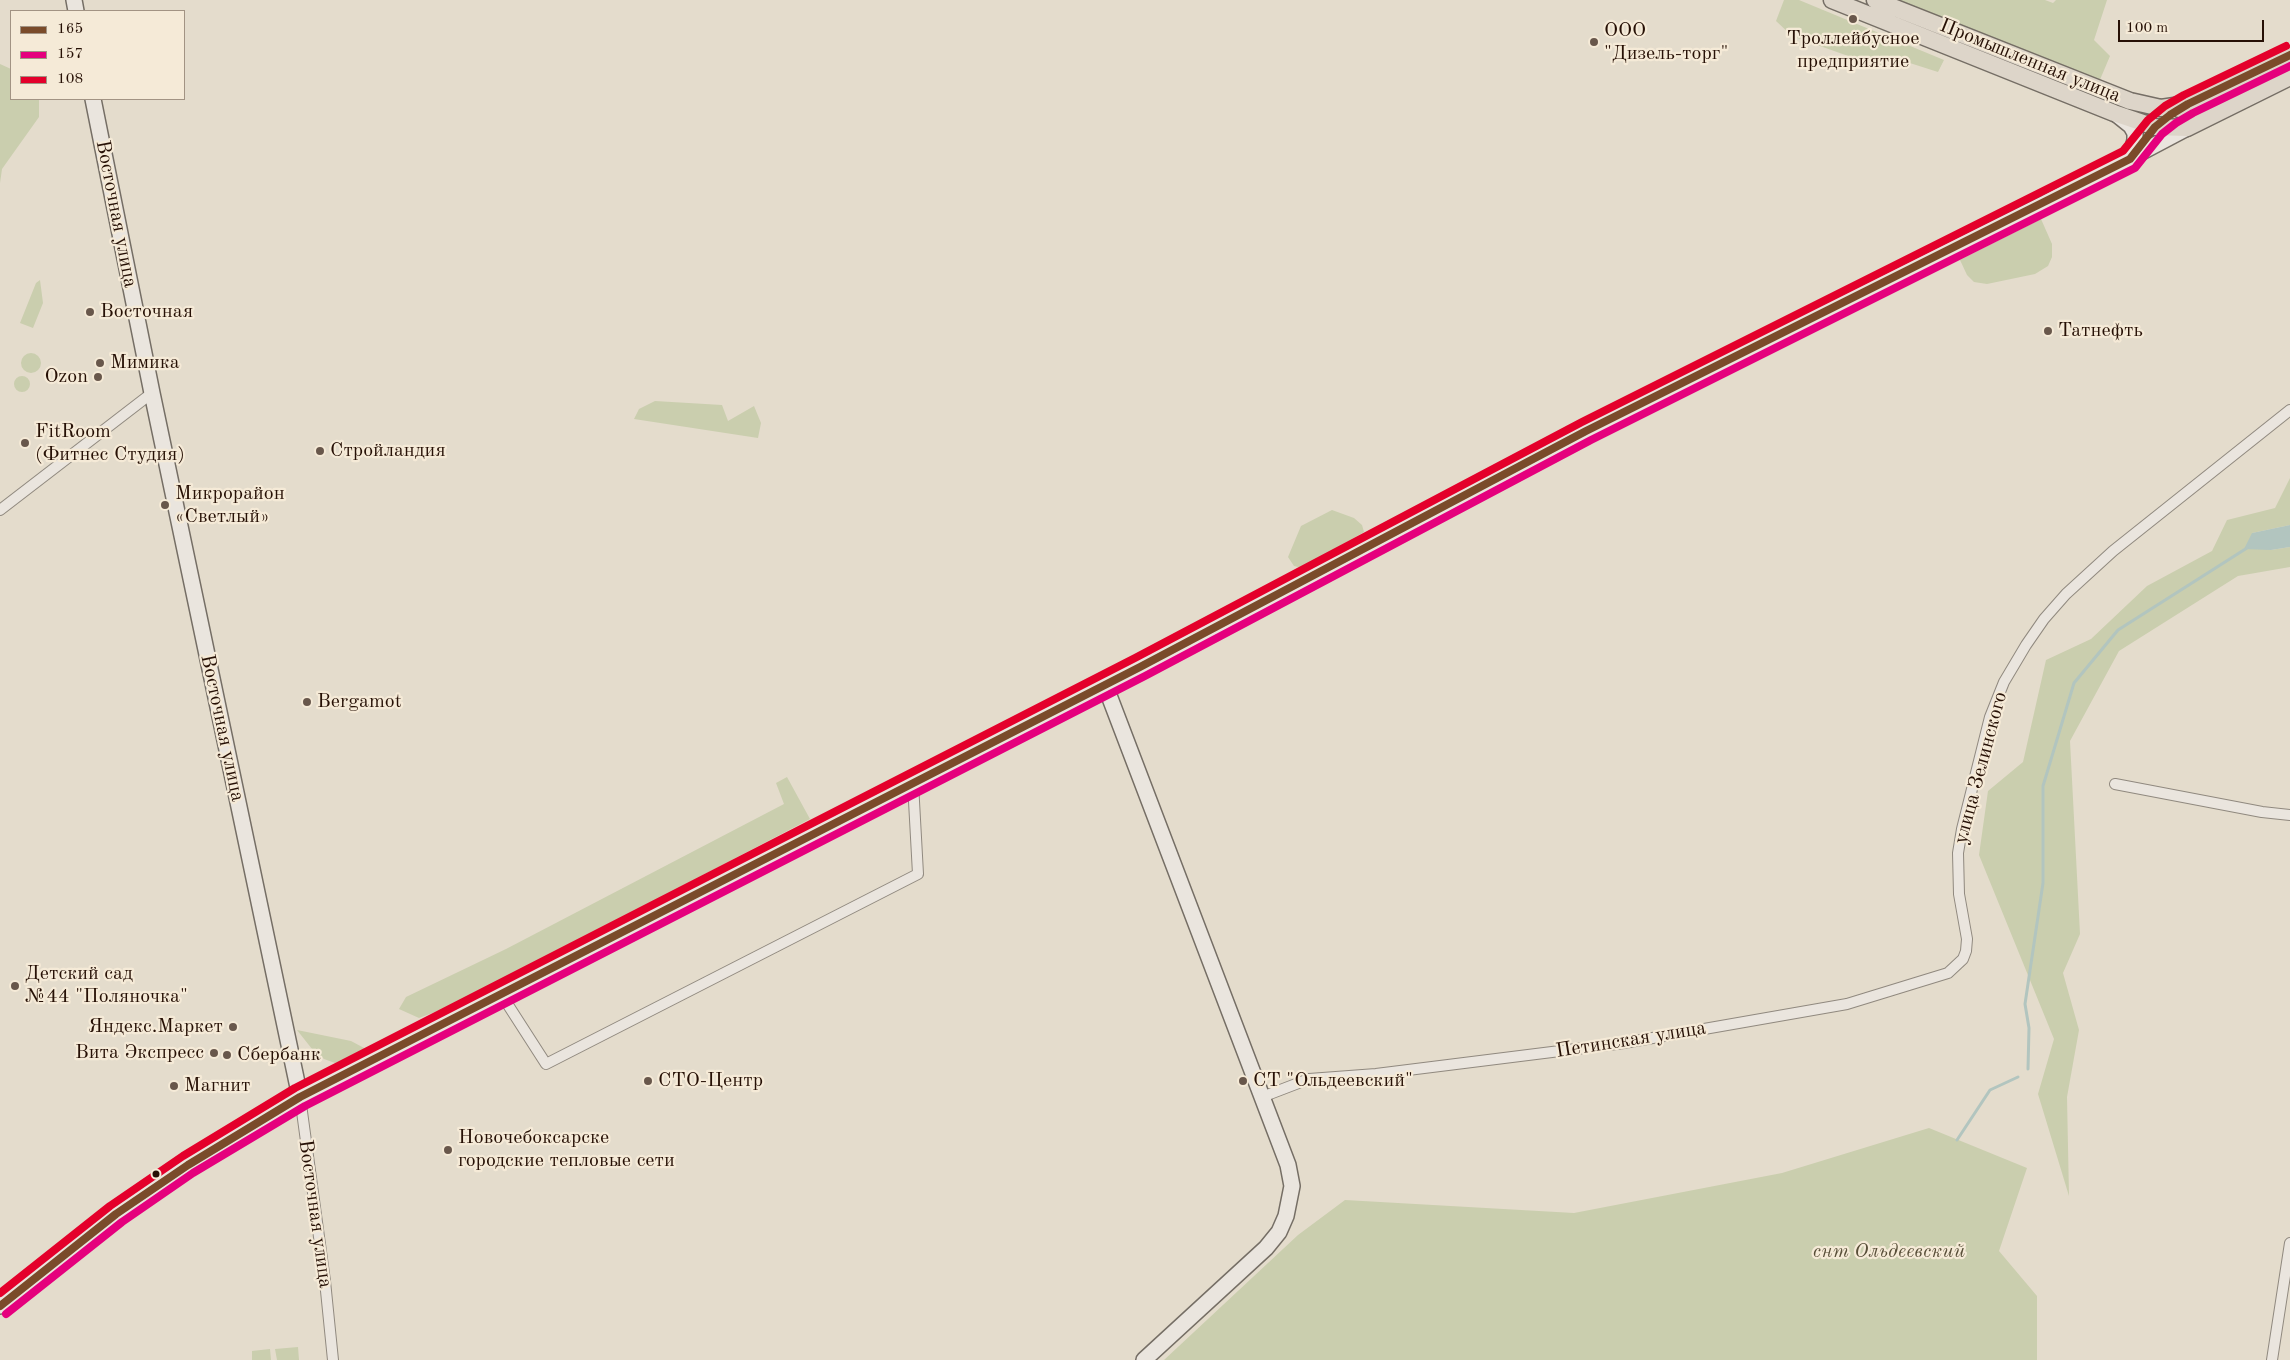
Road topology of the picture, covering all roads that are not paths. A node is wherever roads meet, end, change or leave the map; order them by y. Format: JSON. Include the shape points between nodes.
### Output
{"nodes":[{"id":1,"x":1832,"y":0,"type":"edge"},
{"id":2,"x":1875,"y":0,"type":"edge"},
{"id":3,"x":2290,"y":55,"type":"edge"},
{"id":4,"x":2290,"y":77,"type":"edge"},
{"id":5,"x":93,"y":100,"type":"edge"},
{"id":6,"x":2188,"y":104,"type":"junction"},
{"id":7,"x":2150,"y":107,"type":"junction"},
{"id":8,"x":2114,"y":113,"type":"junction"},
{"id":9,"x":2155,"y":127,"type":"junction"},
{"id":10,"x":2188,"y":128,"type":"junction"},
{"id":11,"x":2130,"y":158,"type":"junction"},
{"id":12,"x":152,"y":393,"type":"junction"},
{"id":13,"x":2290,"y":410,"type":"edge"},
{"id":14,"x":0,"y":510,"type":"edge"},
{"id":15,"x":1105,"y":685,"type":"junction"},
{"id":16,"x":913,"y":783,"type":"junction"},
{"id":17,"x":2115,"y":784,"type":"dead end"},
{"id":18,"x":2290,"y":815,"type":"edge"},
{"id":19,"x":1948,"y":973,"type":"joint"},
{"id":20,"x":501,"y":994,"type":"junction"},
{"id":21,"x":300,"y":1097,"type":"junction"},
{"id":22,"x":1262,"y":1097,"type":"junction"},
{"id":23,"x":2290,"y":1243,"type":"edge"},
{"id":24,"x":0,"y":1306,"type":"edge"},
{"id":25,"x":333,"y":1360,"type":"edge"},
{"id":26,"x":1144,"y":1360,"type":"edge"},
{"id":27,"x":2272,"y":1360,"type":"edge"}],
"edges":[{"from":1,"to":8,"type":"main road","name":"Промышленная улица"},
{"from":2,"to":7,"type":"main road","name":"Промышленная улица"},
{"from":3,"to":6,"type":"main road","name":"Промышленная улица"},
{"from":4,"to":10,"type":"main road","name":"Промышленная улица"},
{"from":5,"to":12,"type":"main road","name":"Восточная улица"},
{"from":6,"to":7,"type":"main road","name":"Промышленная улица"},
{"from":6,"to":9,"type":"main road","name":"Промышленная улица"},
{"from":7,"to":9,"type":"main road","via":[[2156,116]]},
{"from":8,"to":9,"type":"main road","name":"Промышленная улица"},
{"from":8,"to":11,"type":"main road","name":"Промышленная улица","via":[[2135,133]]},
{"from":9,"to":10,"type":"main road","name":"Промышленная улица"},
{"from":9,"to":11,"type":"main road","name":"Промышленная улица"},
{"from":10,"to":11,"type":"main road","name":"Промышленная улица"},
{"from":11,"to":15,"type":"main road","via":[[1594,427]]},
{"from":12,"to":14,"type":"street"},
{"from":12,"to":21,"type":"main road","name":"Восточная улица"},
{"from":13,"to":19,"type":"street","name":"улица Зелинского","via":[[2113,551],[2066,594],[2026,645],[2004,682],[1990,717],[1962,829],[1958,853],[1959,894],[1966,951],[1960,963]]},
{"from":15,"to":16,"type":"main road"},
{"from":15,"to":22,"type":"main road"},
{"from":16,"to":20,"type":"main road"},
{"from":16,"to":20,"type":"street","via":[[918,874],[546,1064]]},
{"from":17,"to":18,"type":"street"},
{"from":19,"to":22,"type":"street","name":"Петинская улица","via":[[1847,1004],[1624,1043],[1376,1074],[1309,1079]]},
{"from":20,"to":21,"type":"main road"},
{"from":21,"to":24,"type":"main road","via":[[188,1165],[116,1214]]},
{"from":21,"to":25,"type":"street","name":"Восточная улица"},
{"from":22,"to":26,"type":"main road","via":[[1288,1165],[1292,1186],[1279,1232],[1266,1248]]},
{"from":23,"to":27,"type":"street"}]}
